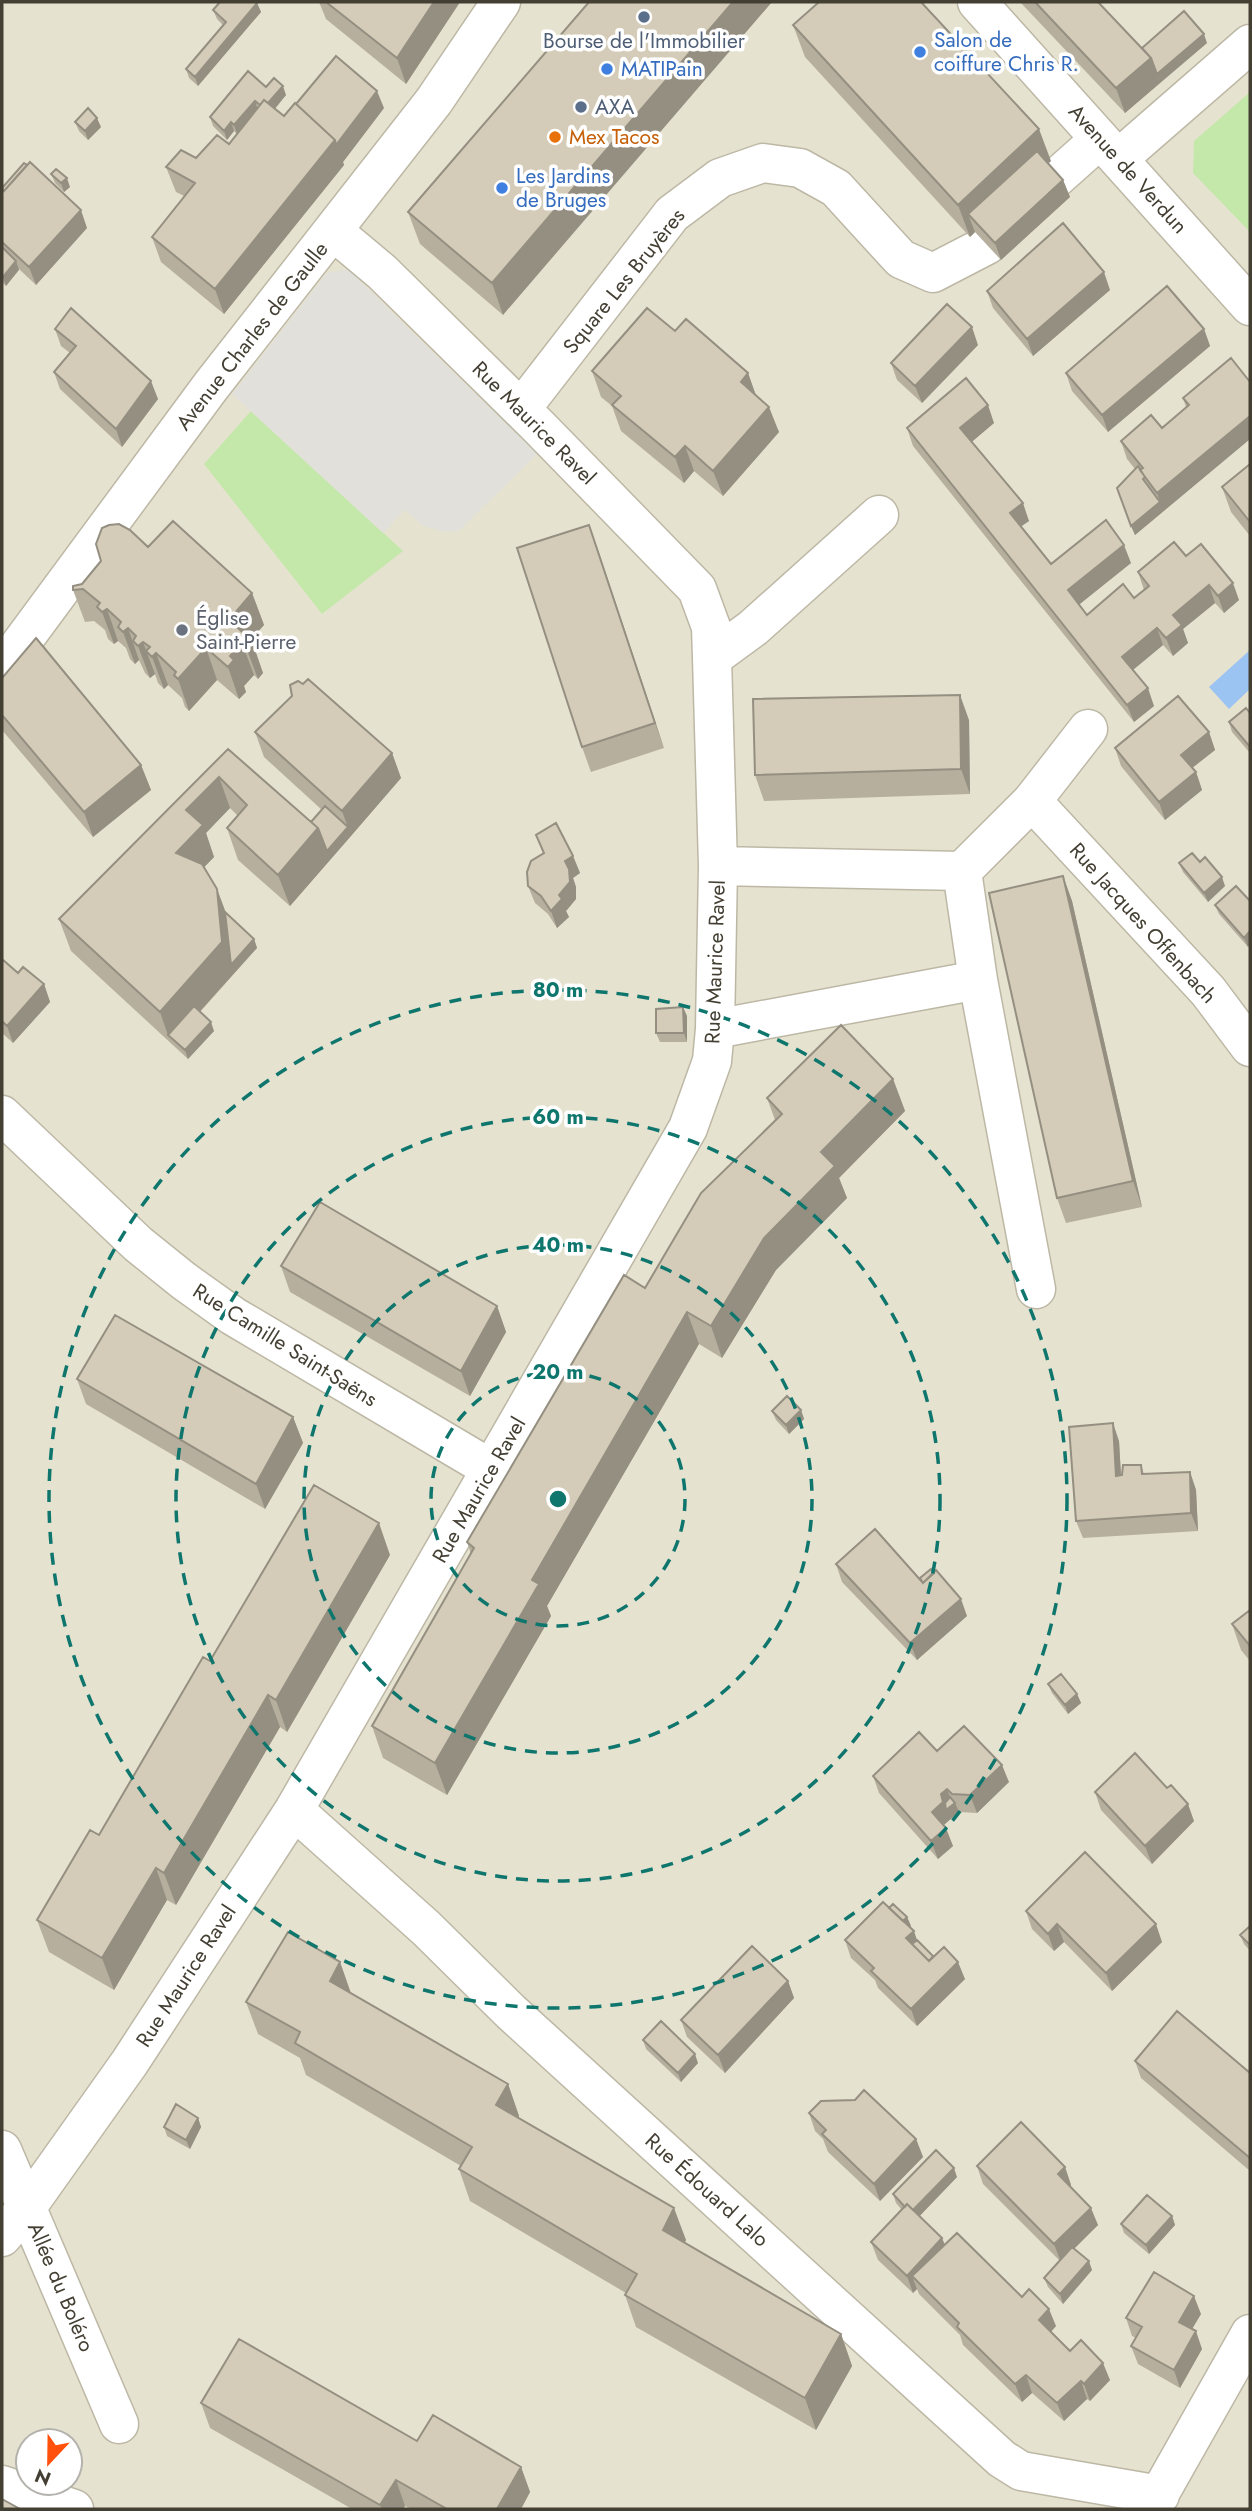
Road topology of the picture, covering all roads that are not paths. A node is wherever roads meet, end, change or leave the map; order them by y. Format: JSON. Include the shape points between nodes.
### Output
{"nodes":[{"id":1,"x":501,"y":2,"type":"edge"},
{"id":2,"x":977,"y":2,"type":"edge"},
{"id":3,"x":1250,"y":44,"type":"edge"},
{"id":4,"x":1109,"y":149,"type":"junction"},
{"id":5,"x":1054,"y":180,"type":"edge"},
{"id":6,"x":333,"y":231,"type":"junction"},
{"id":7,"x":987,"y":246,"type":"edge"},
{"id":8,"x":1250,"y":306,"type":"edge"},
{"id":9,"x":521,"y":409,"type":"junction"},
{"id":10,"x":879,"y":515,"type":"dead end"},
{"id":11,"x":712,"y":658,"type":"junction"},
{"id":12,"x":2,"y":669,"type":"edge"},
{"id":13,"x":1088,"y":729,"type":"dead end"},
{"id":14,"x":1032,"y":801,"type":"junction"},
{"id":15,"x":718,"y":866,"type":"junction"},
{"id":16,"x":962,"y":871,"type":"junction"},
{"id":17,"x":978,"y":980,"type":"junction"},
{"id":18,"x":715,"y":1029,"type":"junction"},
{"id":19,"x":1250,"y":1047,"type":"edge"},
{"id":20,"x":2,"y":1115,"type":"edge"},
{"id":21,"x":1036,"y":1289,"type":"dead end"},
{"id":22,"x":491,"y":1469,"type":"junction"},
{"id":23,"x":294,"y":1810,"type":"junction"},
{"id":24,"x":2,"y":2150,"type":"edge"},
{"id":25,"x":27,"y":2207,"type":"junction"},
{"id":26,"x":2,"y":2237,"type":"edge"},
{"id":27,"x":1250,"y":2334,"type":"edge"},
{"id":28,"x":120,"y":2424,"type":"dead end"},
{"id":29,"x":2,"y":2486,"type":"edge"},
{"id":30,"x":1155,"y":2502,"type":"edge"},
{"id":31,"x":75,"y":2509,"type":"edge"}],
"edges":[{"from":1,"to":6,"type":"street","name":"Avenue Charles de Gaulle","via":[[434,101]]},
{"from":2,"to":4,"type":"street","name":"Avenue de Verdun"},
{"from":3,"to":4,"type":"street"},
{"from":4,"to":5,"type":"street"},
{"from":4,"to":8,"type":"street","name":"Avenue de Verdun"},
{"from":6,"to":9,"type":"street","name":"Rue Maurice Ravel","via":[[382,272]]},
{"from":6,"to":12,"type":"street","name":"Avenue Charles de Gaulle","via":[[211,386]]},
{"from":7,"to":9,"type":"street","name":"Square Les Bruyères","via":[[933,273],[901,258],[836,188],[800,168],[763,163],[720,178],[672,214]]},
{"from":9,"to":11,"type":"street","name":"Rue Maurice Ravel","via":[[697,589],[711,627]]},
{"from":10,"to":11,"type":"street","via":[[753,628]]},
{"from":11,"to":15,"type":"street","name":"Rue Maurice Ravel"},
{"from":13,"to":14,"type":"street"},
{"from":14,"to":16,"type":"street"},
{"from":14,"to":19,"type":"street","name":"Rue Jacques Offenbach","via":[[1208,992]]},
{"from":15,"to":16,"type":"street"},
{"from":15,"to":18,"type":"street","name":"Rue Maurice Ravel"},
{"from":16,"to":17,"type":"street"},
{"from":17,"to":18,"type":"street"},
{"from":17,"to":21,"type":"street"},
{"from":18,"to":22,"type":"street","name":"Rue Maurice Ravel","via":[[712,1061],[688,1128]]},
{"from":20,"to":22,"type":"street","name":"Rue Camille Saint-Saëns","via":[[138,1244],[184,1281],[233,1316]]},
{"from":22,"to":23,"type":"street","name":"Rue Maurice Ravel"},
{"from":23,"to":25,"type":"street","name":"Rue Maurice Ravel","via":[[130,2062]]},
{"from":23,"to":30,"type":"street","name":"Rue Édouard Lalo","via":[[1002,2459],[1021,2471]]},
{"from":24,"to":25,"type":"street","name":"Allée du Boléro"},
{"from":25,"to":26,"type":"street","name":"Rue Maurice Ravel"},
{"from":25,"to":28,"type":"street","name":"Allée du Boléro"},
{"from":27,"to":30,"type":"street"},
{"from":29,"to":31,"type":"street"}]}
